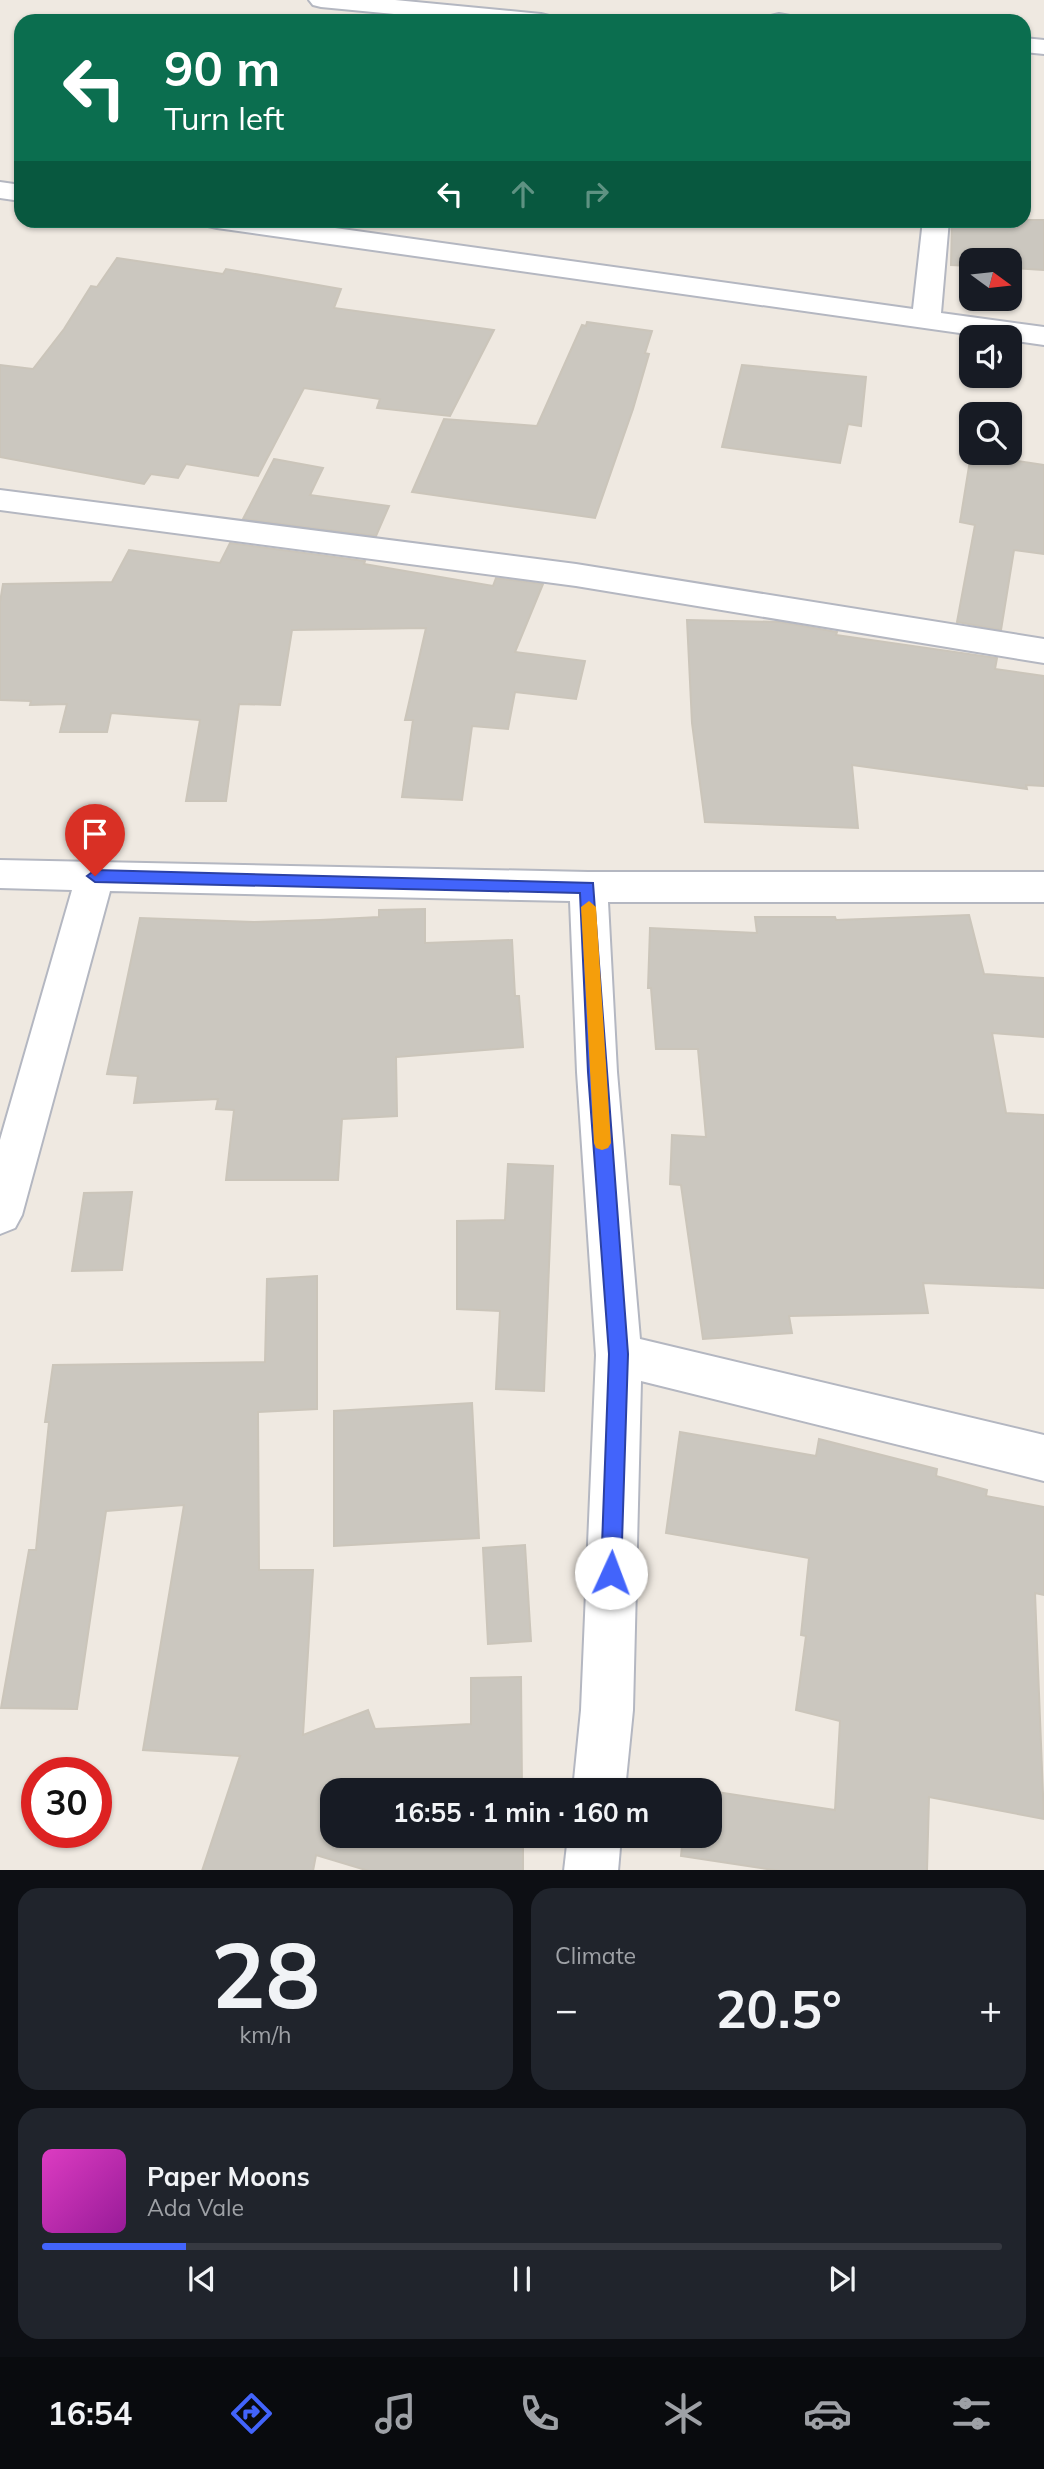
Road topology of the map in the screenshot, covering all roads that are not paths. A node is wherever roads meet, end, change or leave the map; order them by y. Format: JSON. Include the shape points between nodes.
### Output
{"nodes":[{"id":1,"x":321,"y":0,"type":"edge"},
{"id":2,"x":468,"y":14,"type":"edge"},
{"id":3,"x":275,"y":228,"type":"edge"},
{"id":4,"x":935,"y":228,"type":"edge"},
{"id":5,"x":926,"y":320,"type":"junction"},
{"id":6,"x":1044,"y":336,"type":"edge"},
{"id":7,"x":0,"y":500,"type":"edge"},
{"id":8,"x":1044,"y":651,"type":"edge"},
{"id":9,"x":0,"y":874,"type":"edge"},
{"id":10,"x":95,"y":876,"type":"junction"},
{"id":11,"x":588,"y":887,"type":"junction"},
{"id":12,"x":1044,"y":887,"type":"edge"},
{"id":13,"x":0,"y":1215,"type":"edge"},
{"id":14,"x":619,"y":1354,"type":"junction"},
{"id":15,"x":1044,"y":1458,"type":"edge"},
{"id":16,"x":600,"y":1778,"type":"edge"},
{"id":17,"x":594,"y":1848,"type":"edge"},
{"id":18,"x":591,"y":1870,"type":"edge"}],
"edges":[{"from":1,"to":2,"type":"street"},
{"from":3,"to":5,"type":"street"},
{"from":4,"to":5,"type":"street"},
{"from":5,"to":6,"type":"street"},
{"from":7,"to":8,"type":"street","via":[[576,575]]},
{"from":9,"to":10,"type":"street"},
{"from":10,"to":11,"type":"street"},
{"from":10,"to":13,"type":"street"},
{"from":11,"to":12,"type":"street"},
{"from":11,"to":14,"type":"street"},
{"from":14,"to":15,"type":"street"},
{"from":14,"to":16,"type":"street","via":[[607,1710]]},
{"from":17,"to":18,"type":"street"}]}
